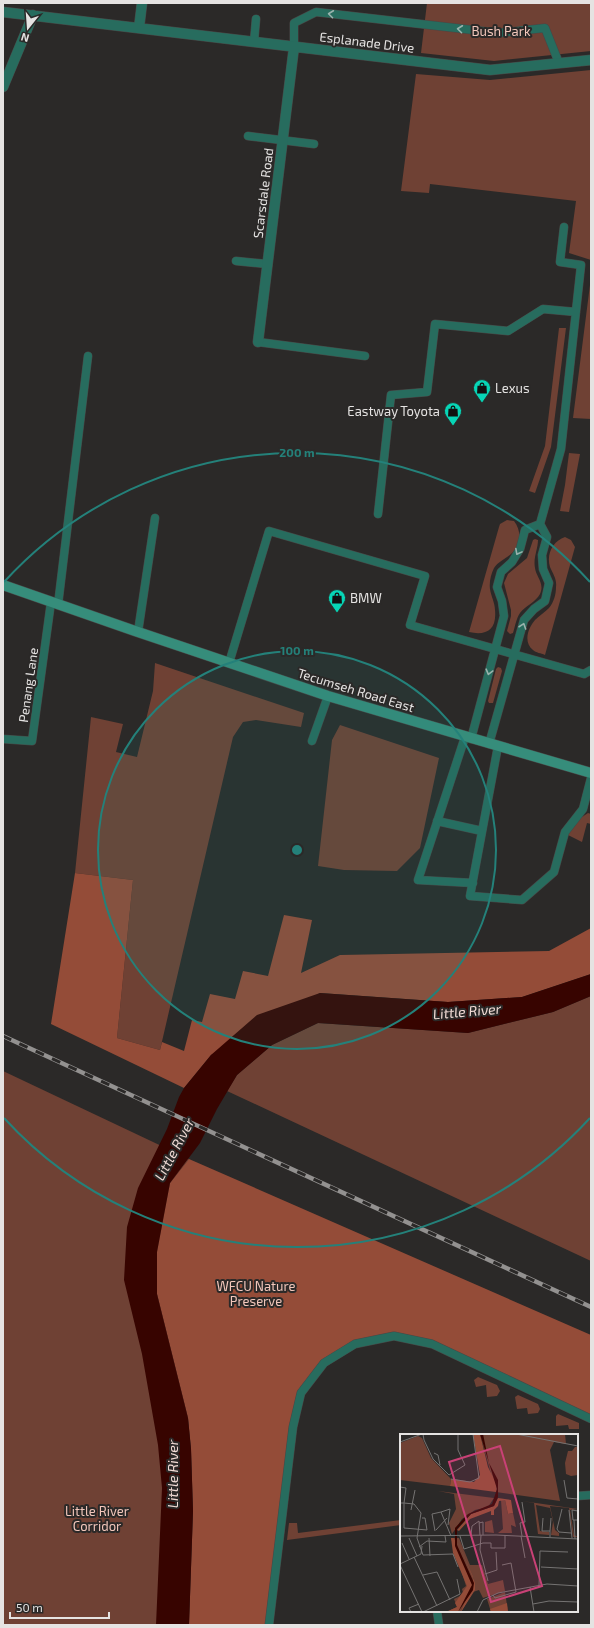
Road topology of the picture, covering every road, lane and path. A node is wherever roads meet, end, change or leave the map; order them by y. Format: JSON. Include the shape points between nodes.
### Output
{"nodes":[{"id":1,"x":142,"y":3,"type":"edge"},
{"id":2,"x":3,"y":12,"type":"edge"},
{"id":3,"x":33,"y":15,"type":"junction"},
{"id":4,"x":256,"y":19,"type":"dead end"},
{"id":5,"x":139,"y":28,"type":"junction"},
{"id":6,"x":254,"y":42,"type":"junction"},
{"id":7,"x":294,"y":46,"type":"junction"},
{"id":8,"x":591,"y":60,"type":"edge"},
{"id":9,"x":559,"y":63,"type":"junction"},
{"id":10,"x":3,"y":88,"type":"edge"},
{"id":11,"x":248,"y":136,"type":"dead end"},
{"id":12,"x":282,"y":140,"type":"junction"},
{"id":13,"x":314,"y":144,"type":"dead end"},
{"id":14,"x":564,"y":227,"type":"dead end"},
{"id":15,"x":236,"y":261,"type":"dead end"},
{"id":16,"x":268,"y":264,"type":"junction"},
{"id":17,"x":576,"y":312,"type":"junction"},
{"id":18,"x":258,"y":342,"type":"joint"},
{"id":19,"x":88,"y":356,"type":"dead end"},
{"id":20,"x":365,"y":356,"type":"dead end"},
{"id":21,"x":378,"y":514,"type":"dead end"},
{"id":22,"x":155,"y":518,"type":"dead end"},
{"id":23,"x":540,"y":524,"type":"junction"},
{"id":24,"x":3,"y":585,"type":"edge"},
{"id":25,"x":55,"y":604,"type":"junction"},
{"id":26,"x":138,"y":632,"type":"junction"},
{"id":27,"x":495,"y":650,"type":"junction"},
{"id":28,"x":514,"y":655,"type":"junction"},
{"id":29,"x":229,"y":663,"type":"junction"},
{"id":30,"x":591,"y":670,"type":"edge"},
{"id":31,"x":328,"y":696,"type":"junction"},
{"id":32,"x":468,"y":738,"type":"junction"},
{"id":33,"x":3,"y":739,"type":"edge"},
{"id":34,"x":312,"y":741,"type":"dead end"},
{"id":35,"x":493,"y":745,"type":"junction"},
{"id":36,"x":591,"y":773,"type":"edge"},
{"id":37,"x":591,"y":778,"type":"edge"},
{"id":38,"x":438,"y":821,"type":"junction"},
{"id":39,"x":482,"y":831,"type":"junction"},
{"id":40,"x":473,"y":883,"type":"junction"},
{"id":41,"x":591,"y":1420,"type":"edge"},
{"id":42,"x":591,"y":1495,"type":"edge"},
{"id":43,"x":578,"y":1496,"type":"edge"},
{"id":44,"x":437,"y":1612,"type":"edge"},
{"id":45,"x":269,"y":1625,"type":"edge"},
{"id":46,"x":440,"y":1625,"type":"edge"}],
"edges":[{"from":1,"to":5,"type":"street"},
{"from":2,"to":3,"type":"street","name":"Esplanade Drive"},
{"from":3,"to":5,"type":"street","name":"Esplanade Drive"},
{"from":3,"to":10,"type":"street"},
{"from":4,"to":6,"type":"lane"},
{"from":5,"to":6,"type":"street","name":"Esplanade Drive"},
{"from":6,"to":7,"type":"street","name":"Esplanade Drive"},
{"from":7,"to":9,"type":"street","name":"Esplanade Drive","via":[[490,70]]},
{"from":9,"to":7,"type":"lane","one_way":true,"via":[[545,28],[499,33],[316,12],[294,23]]},
{"from":7,"to":12,"type":"street","name":"Scarsdale Road"},
{"from":8,"to":9,"type":"street","name":"Esplanade Drive"},
{"from":11,"to":12,"type":"lane"},
{"from":12,"to":13,"type":"lane"},
{"from":12,"to":16,"type":"street","name":"Scarsdale Road"},
{"from":14,"to":17,"type":"lane","via":[[560,262],[581,265]]},
{"from":15,"to":16,"type":"lane"},
{"from":16,"to":18,"type":"street","name":"Scarsdale Road"},
{"from":17,"to":21,"type":"lane","via":[[543,310],[508,331],[435,324],[426,392],[391,395]]},
{"from":17,"to":23,"type":"lane","via":[[561,450]]},
{"from":18,"to":20,"type":"lane"},
{"from":19,"to":25,"type":"lane"},
{"from":22,"to":26,"type":"lane"},
{"from":23,"to":27,"type":"lane","one_way":true,"via":[[525,530],[520,550],[501,572],[497,587],[504,616]]},
{"from":28,"to":23,"type":"lane","one_way":true,"via":[[524,620],[545,601],[548,583],[542,555],[547,537]]},
{"from":24,"to":25,"type":"main road","name":"Tecumseh Road East"},
{"from":25,"to":26,"type":"main road","name":"Tecumseh Road East"},
{"from":25,"to":33,"type":"lane","name":"Penang Lane","via":[[32,741]]},
{"from":26,"to":29,"type":"main road","name":"Tecumseh Road East"},
{"from":27,"to":28,"type":"lane"},
{"from":27,"to":29,"type":"lane","via":[[410,625],[425,576],[269,531]]},
{"from":27,"to":32,"type":"lane","one_way":true},
{"from":28,"to":30,"type":"lane","via":[[584,674]]},
{"from":28,"to":35,"type":"lane"},
{"from":29,"to":31,"type":"main road","name":"Tecumseh Road East"},
{"from":31,"to":32,"type":"main road","name":"Tecumseh Road East"},
{"from":31,"to":34,"type":"lane"},
{"from":32,"to":35,"type":"main road","name":"Tecumseh Road East"},
{"from":32,"to":38,"type":"lane"},
{"from":35,"to":36,"type":"main road","name":"Tecumseh Road East"},
{"from":35,"to":39,"type":"lane"},
{"from":37,"to":40,"type":"lane","via":[[583,809],[565,832],[554,872],[522,900],[470,896]]},
{"from":38,"to":39,"type":"lane"},
{"from":38,"to":40,"type":"lane","via":[[418,880]]},
{"from":39,"to":40,"type":"lane"},
{"from":41,"to":45,"type":"lane","via":[[423,1342],[394,1336],[355,1344],[324,1363],[301,1393],[293,1427]]},
{"from":42,"to":43,"type":"lane"},
{"from":44,"to":46,"type":"lane"}]}
